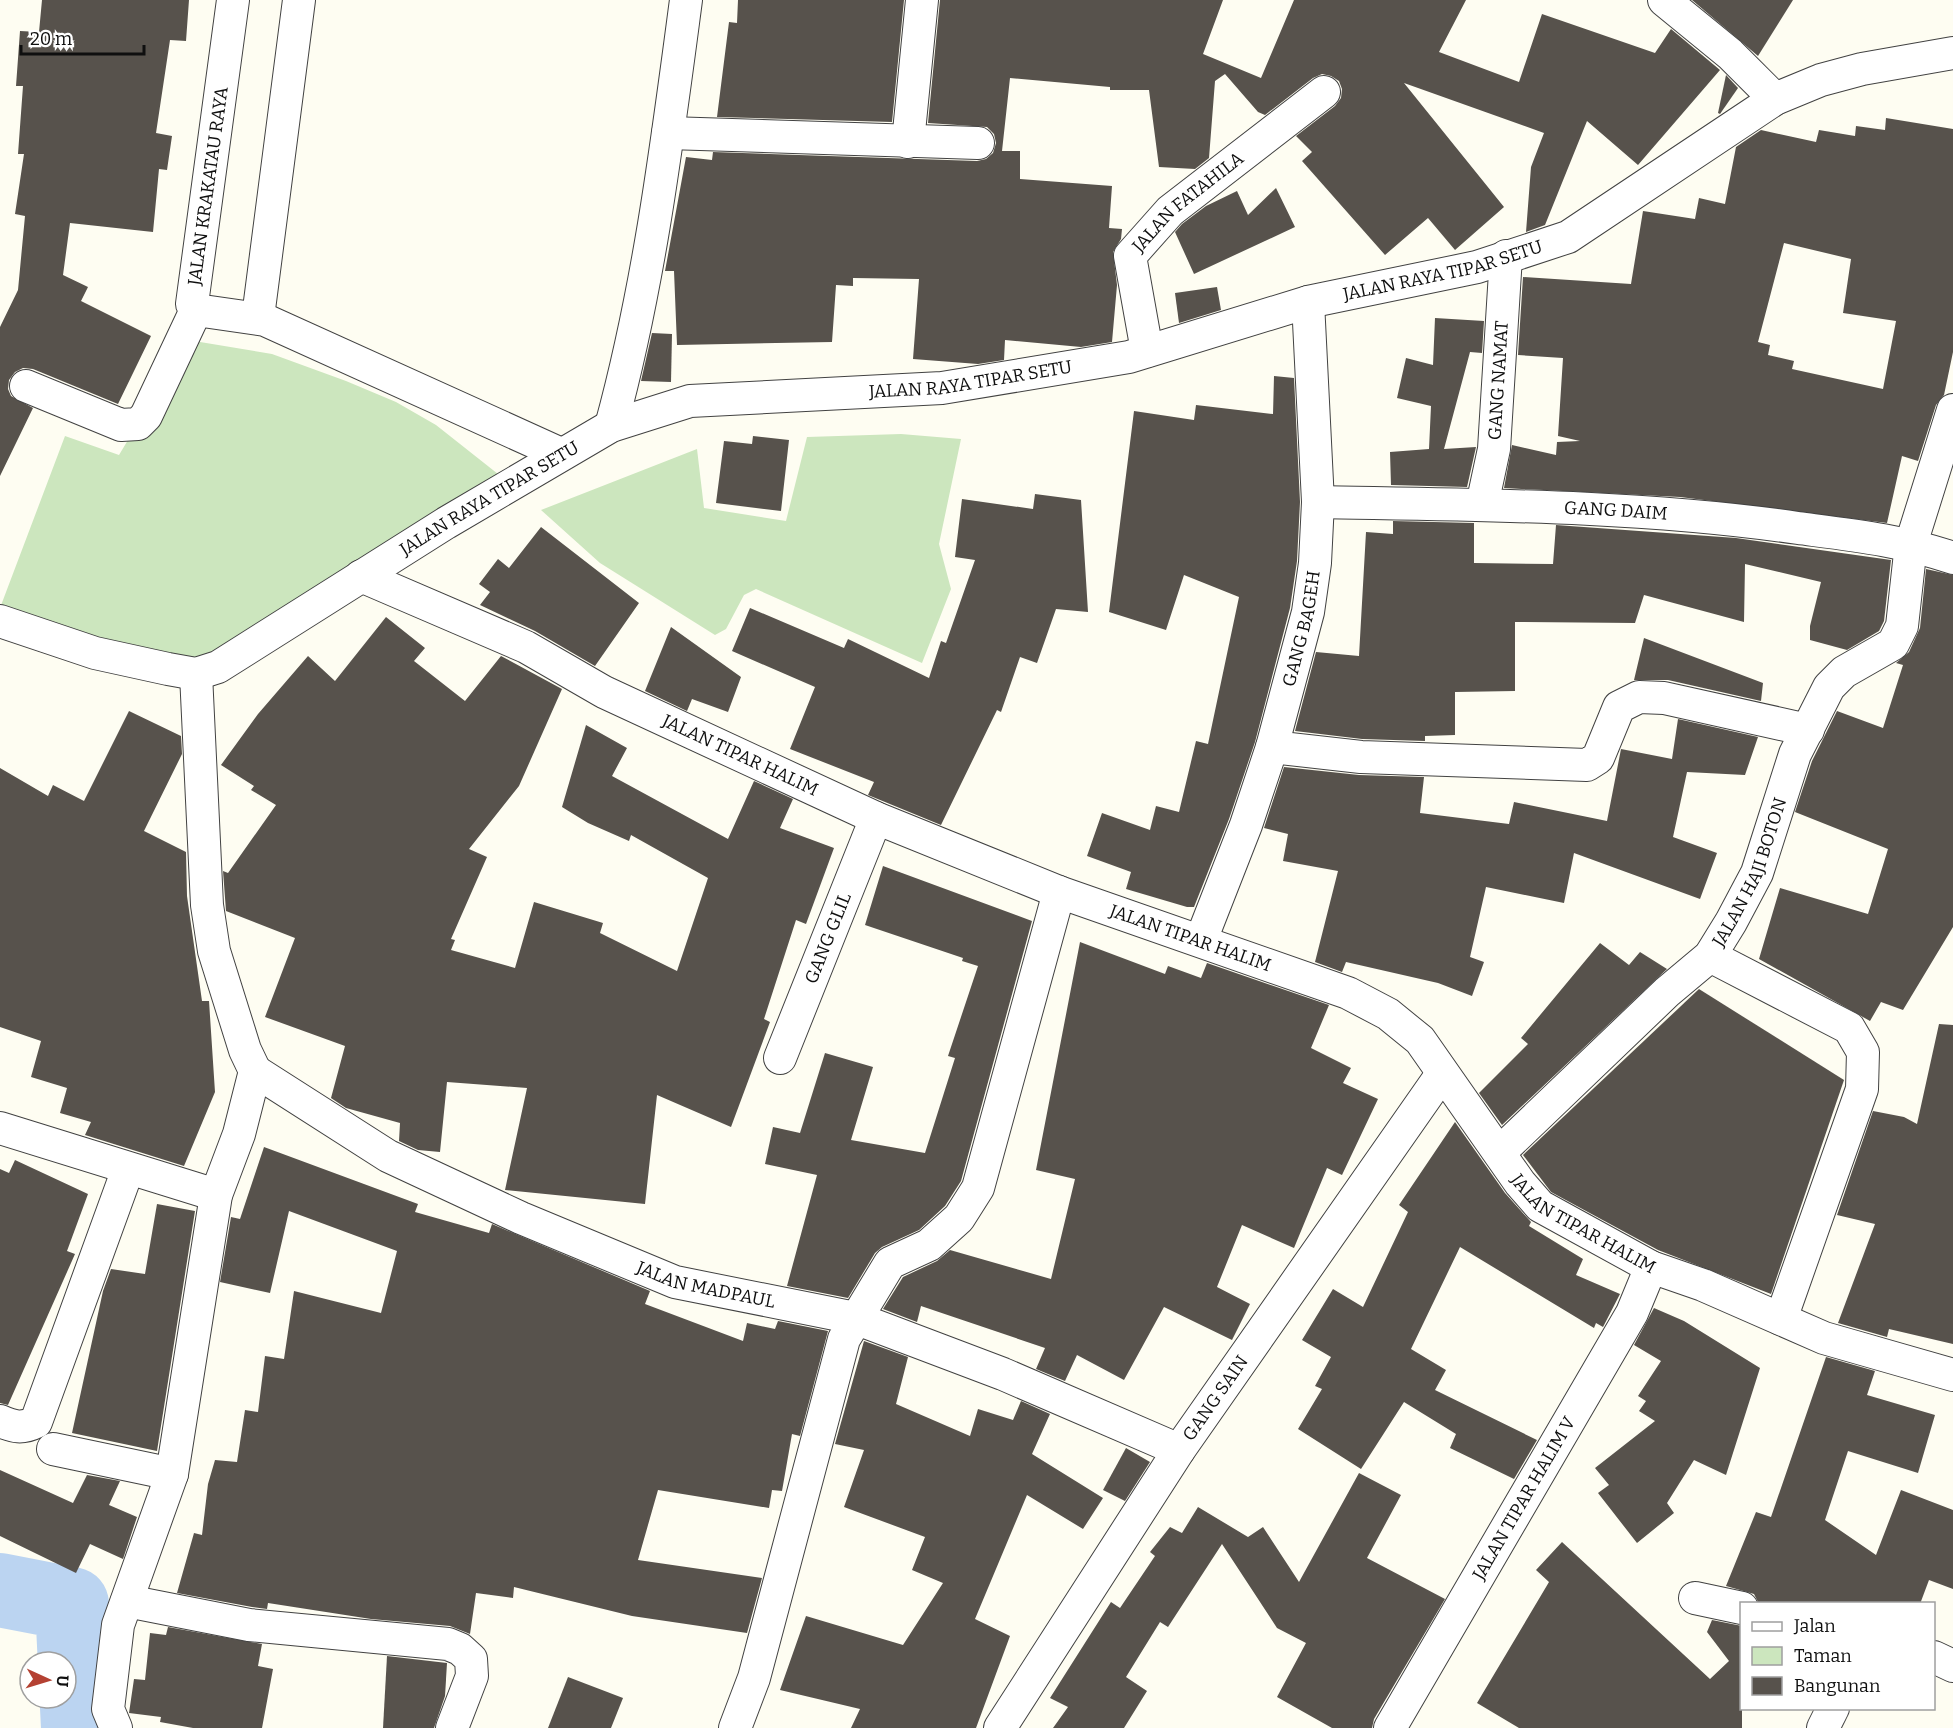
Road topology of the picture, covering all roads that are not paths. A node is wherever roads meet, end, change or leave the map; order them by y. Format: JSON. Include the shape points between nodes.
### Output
{"nodes":[{"id":1,"x":233,"y":0,"type":"edge"},
{"id":2,"x":299,"y":0,"type":"edge"},
{"id":3,"x":686,"y":0,"type":"edge"},
{"id":4,"x":922,"y":0,"type":"edge"},
{"id":5,"x":1664,"y":0,"type":"edge"},
{"id":6,"x":1953,"y":53,"type":"edge"},
{"id":7,"x":1324,"y":92,"type":"dead end"},
{"id":8,"x":1775,"y":99,"type":"junction"},
{"id":9,"x":668,"y":133,"type":"junction"},
{"id":10,"x":908,"y":142,"type":"junction"},
{"id":11,"x":978,"y":143,"type":"dead end"},
{"id":12,"x":1506,"y":256,"type":"junction"},
{"id":13,"x":1308,"y":302,"type":"junction"},
{"id":14,"x":196,"y":310,"type":"junction"},
{"id":15,"x":258,"y":317,"type":"junction"},
{"id":16,"x":1148,"y":351,"type":"junction"},
{"id":17,"x":26,"y":386,"type":"dead end"},
{"id":18,"x":1953,"y":410,"type":"edge"},
{"id":19,"x":611,"y":426,"type":"junction"},
{"id":20,"x":561,"y":454,"type":"junction"},
{"id":21,"x":1318,"y":502,"type":"junction"},
{"id":22,"x":1482,"y":505,"type":"junction"},
{"id":23,"x":1911,"y":544,"type":"junction"},
{"id":24,"x":1953,"y":558,"type":"edge"},
{"id":25,"x":361,"y":576,"type":"junction"},
{"id":26,"x":0,"y":621,"type":"edge"},
{"id":27,"x":196,"y":674,"type":"junction"},
{"id":28,"x":1808,"y":730,"type":"junction"},
{"id":29,"x":1272,"y":747,"type":"junction"},
{"id":30,"x":876,"y":818,"type":"junction"},
{"id":31,"x":1059,"y":892,"type":"junction"},
{"id":32,"x":1201,"y":940,"type":"junction"},
{"id":33,"x":1710,"y":956,"type":"junction"},
{"id":34,"x":780,"y":1058,"type":"dead end"},
{"id":35,"x":255,"y":1071,"type":"junction"},
{"id":36,"x":1442,"y":1074,"type":"junction"},
{"id":37,"x":0,"y":1128,"type":"edge"},
{"id":38,"x":1500,"y":1152,"type":"junction"},
{"id":39,"x":128,"y":1169,"type":"junction"},
{"id":40,"x":216,"y":1195,"type":"junction"},
{"id":41,"x":1651,"y":1267,"type":"junction"},
{"id":42,"x":855,"y":1318,"type":"junction"},
{"id":43,"x":1781,"y":1319,"type":"junction"},
{"id":44,"x":1953,"y":1375,"type":"edge"},
{"id":45,"x":0,"y":1421,"type":"edge"},
{"id":46,"x":52,"y":1449,"type":"dead end"},
{"id":47,"x":1179,"y":1450,"type":"junction"},
{"id":48,"x":172,"y":1474,"type":"junction"},
{"id":49,"x":1695,"y":1598,"type":"dead end"},
{"id":50,"x":127,"y":1601,"type":"junction"},
{"id":51,"x":1740,"y":1608,"type":"edge"},
{"id":52,"x":1935,"y":1657,"type":"edge"},
{"id":53,"x":1953,"y":1666,"type":"edge"},
{"id":54,"x":1832,"y":1710,"type":"edge"},
{"id":55,"x":116,"y":1728,"type":"edge"},
{"id":56,"x":452,"y":1728,"type":"edge"},
{"id":57,"x":735,"y":1728,"type":"edge"},
{"id":58,"x":1000,"y":1728,"type":"edge"},
{"id":59,"x":1390,"y":1728,"type":"edge"},
{"id":60,"x":1823,"y":1728,"type":"edge"}],
"edges":[{"from":1,"to":14,"type":"street","name":"JALAN KRAKATAU RAYA","via":[[192,304]]},
{"from":2,"to":15,"type":"street"},
{"from":3,"to":9,"type":"street"},
{"from":4,"to":10,"type":"street"},
{"from":5,"to":8,"type":"street","via":[[1730,54]]},
{"from":6,"to":8,"type":"street","name":"JALAN RAYA TIPAR SETU","via":[[1862,69]]},
{"from":7,"to":16,"type":"street","name":"JALAN FATAHILA","via":[[1170,211],[1130,256]]},
{"from":8,"to":12,"type":"street","name":"JALAN RAYA TIPAR SETU","via":[[1568,237]]},
{"from":9,"to":10,"type":"street"},
{"from":9,"to":19,"type":"street","via":[[631,354]]},
{"from":10,"to":11,"type":"street"},
{"from":12,"to":13,"type":"street","name":"JALAN RAYA TIPAR SETU","via":[[1477,267]]},
{"from":12,"to":22,"type":"street","name":"GANG NAMAT","via":[[1494,449]]},
{"from":13,"to":16,"type":"street","name":"JALAN RAYA TIPAR SETU"},
{"from":13,"to":21,"type":"street","name":"GANG BAGEH"},
{"from":14,"to":15,"type":"street","name":"JALAN KRAKATAU RAYA"},
{"from":14,"to":17,"type":"street","via":[[146,416],[138,424],[122,425]]},
{"from":15,"to":20,"type":"street","name":"JALAN KRAKATAU RAYA"},
{"from":16,"to":19,"type":"street","name":"JALAN RAYA TIPAR SETU","via":[[942,388],[690,401]]},
{"from":18,"to":23,"type":"street","name":"JALAN HAJI BOTON"},
{"from":19,"to":20,"type":"street","name":"JALAN RAYA TIPAR SETU"},
{"from":20,"to":25,"type":"street","name":"JALAN RAYA TIPAR SETU"},
{"from":21,"to":22,"type":"street","name":"GANG DAIM"},
{"from":21,"to":29,"type":"street","name":"GANG BAGEH","via":[[1308,612]]},
{"from":22,"to":23,"type":"street","name":"GANG DAIM","via":[[1712,516]]},
{"from":23,"to":24,"type":"street"},
{"from":23,"to":28,"type":"street","name":"JALAN HAJI BOTON","via":[[1902,626],[1893,644],[1844,672],[1829,687]]},
{"from":25,"to":27,"type":"street","name":"JALAN RAYA TIPAR SETU","via":[[218,667]]},
{"from":25,"to":30,"type":"street","name":"JALAN TIPAR HALIM","via":[[526,647],[604,692]]},
{"from":26,"to":27,"type":"street","via":[[95,653]]},
{"from":27,"to":35,"type":"street","via":[[207,905],[214,951]]},
{"from":28,"to":29,"type":"street","via":[[1664,698],[1639,697],[1619,707],[1598,758],[1587,765],[1361,757]]},
{"from":28,"to":33,"type":"street","name":"JALAN HAJI BOTON","via":[[1785,780],[1756,873]]},
{"from":29,"to":32,"type":"street","name":"GANG BAGEH"},
{"from":30,"to":31,"type":"street","name":"JALAN TIPAR HALIM"},
{"from":30,"to":34,"type":"street","name":"GANG GLIL"},
{"from":31,"to":32,"type":"street","name":"JALAN TIPAR HALIM"},
{"from":31,"to":42,"type":"street","via":[[978,1188],[959,1218],[929,1245],[890,1263]]},
{"from":32,"to":36,"type":"street","name":"JALAN TIPAR HALIM","via":[[1348,993],[1388,1014],[1420,1040]]},
{"from":33,"to":38,"type":"street","name":"JALAN HAJI BOTON","via":[[1667,992]]},
{"from":33,"to":43,"type":"street","via":[[1849,1028],[1863,1052],[1862,1089]]},
{"from":35,"to":40,"type":"street","via":[[239,1134]]},
{"from":35,"to":42,"type":"street","name":"JALAN MADPAUL","via":[[388,1156],[521,1218],[675,1282]]},
{"from":36,"to":38,"type":"street","name":"JALAN TIPAR HALIM"},
{"from":36,"to":47,"type":"street","name":"GANG SAIN"},
{"from":37,"to":39,"type":"street"},
{"from":38,"to":41,"type":"street","name":"JALAN TIPAR HALIM","via":[[1540,1206]]},
{"from":39,"to":40,"type":"street"},
{"from":39,"to":45,"type":"street","via":[[36,1422],[13,1427]]},
{"from":40,"to":48,"type":"street"},
{"from":41,"to":43,"type":"street","name":"JALAN TIPAR HALIM"},
{"from":41,"to":59,"type":"street","name":"JALAN TIPAR HALIM V","via":[[1632,1313]]},
{"from":42,"to":47,"type":"street","name":"JALAN MADPAUL","via":[[1003,1374]]},
{"from":42,"to":57,"type":"street","via":[[844,1339],[754,1678]]},
{"from":43,"to":44,"type":"street","name":"JALAN TIPAR HALIM","via":[[1824,1338]]},
{"from":46,"to":48,"type":"street"},
{"from":47,"to":58,"type":"street","name":"GANG SAIN"},
{"from":48,"to":50,"type":"street"},
{"from":49,"to":51,"type":"street"},
{"from":50,"to":55,"type":"street","via":[[118,1625],[108,1709]]},
{"from":50,"to":56,"type":"street","via":[[249,1626],[448,1644],[471,1659],[472,1676]]},
{"from":52,"to":53,"type":"street"},
{"from":54,"to":60,"type":"street"}]}
